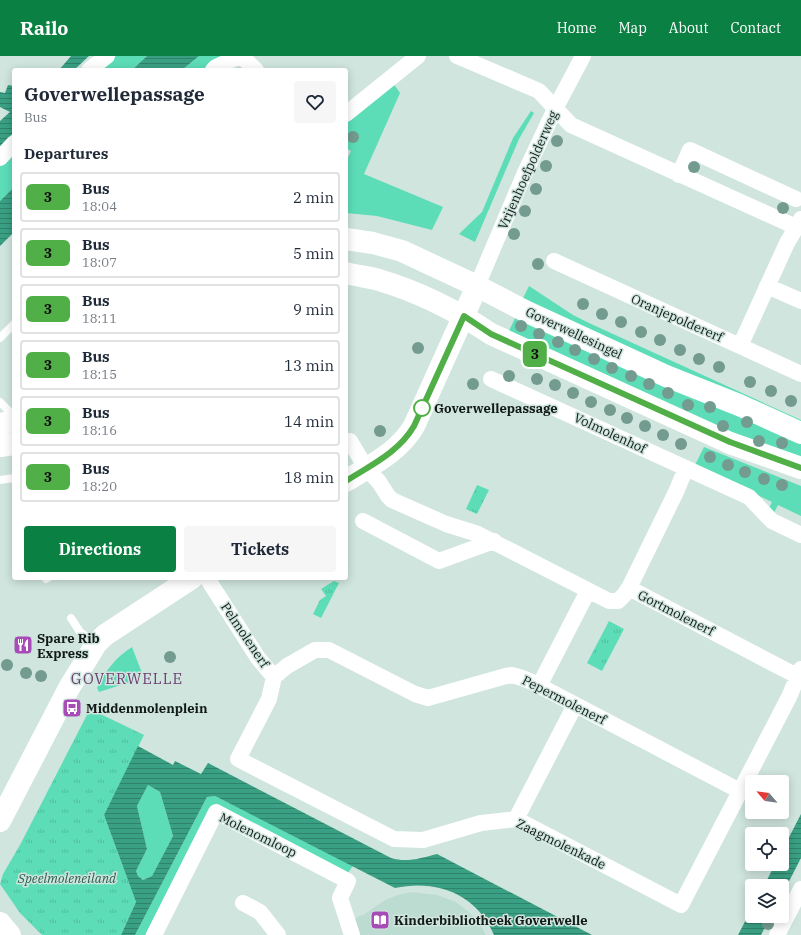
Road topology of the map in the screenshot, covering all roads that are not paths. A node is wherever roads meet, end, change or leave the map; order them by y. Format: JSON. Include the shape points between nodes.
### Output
{"nodes":[{"id":1,"x":107,"y":56,"type":"edge"},
{"id":2,"x":241,"y":56,"type":"edge"},
{"id":3,"x":418,"y":56,"type":"edge"},
{"id":4,"x":457,"y":56,"type":"edge"},
{"id":5,"x":583,"y":56,"type":"edge"},
{"id":6,"x":92,"y":68,"type":"edge"},
{"id":7,"x":215,"y":68,"type":"edge"},
{"id":8,"x":254,"y":68,"type":"edge"},
{"id":9,"x":555,"y":108,"type":"junction"},
{"id":10,"x":348,"y":112,"type":"edge"},
{"id":11,"x":12,"y":145,"type":"edge"},
{"id":12,"x":0,"y":158,"type":"edge"},
{"id":13,"x":679,"y":175,"type":"junction"},
{"id":14,"x":796,"y":199,"type":"dead end"},
{"id":15,"x":798,"y":223,"type":"edge"},
{"id":16,"x":348,"y":239,"type":"edge"},
{"id":17,"x":554,"y":261,"type":"dead end"},
{"id":18,"x":348,"y":273,"type":"edge"},
{"id":19,"x":478,"y":286,"type":"junction"},
{"id":20,"x":767,"y":286,"type":"junction"},
{"id":21,"x":801,"y":302,"type":"edge"},
{"id":22,"x":464,"y":316,"type":"junction"},
{"id":23,"x":12,"y":326,"type":"edge"},
{"id":24,"x":0,"y":338,"type":"edge"},
{"id":25,"x":740,"y":346,"type":"junction"},
{"id":26,"x":801,"y":374,"type":"edge"},
{"id":27,"x":491,"y":379,"type":"dead end"},
{"id":28,"x":0,"y":402,"type":"edge"},
{"id":29,"x":10,"y":416,"type":"edge"},
{"id":30,"x":801,"y":434,"type":"edge"},
{"id":31,"x":350,"y":441,"type":"dead end"},
{"id":32,"x":12,"y":444,"type":"edge"},
{"id":33,"x":0,"y":446,"type":"edge"},
{"id":34,"x":366,"y":468,"type":"junction"},
{"id":35,"x":686,"y":468,"type":"junction"},
{"id":36,"x":801,"y":468,"type":"edge"},
{"id":37,"x":12,"y":478,"type":"edge"},
{"id":38,"x":0,"y":480,"type":"edge"},
{"id":39,"x":348,"y":480,"type":"edge"},
{"id":40,"x":363,"y":521,"type":"dead end"},
{"id":41,"x":801,"y":535,"type":"edge"},
{"id":42,"x":494,"y":541,"type":"junction"},
{"id":43,"x":189,"y":580,"type":"edge"},
{"id":44,"x":208,"y":580,"type":"edge"},
{"id":45,"x":629,"y":588,"type":"junction"},
{"id":46,"x":588,"y":591,"type":"junction"},
{"id":47,"x":72,"y":618,"type":"dead end"},
{"id":48,"x":96,"y":644,"type":"junction"},
{"id":49,"x":799,"y":672,"type":"edge"},
{"id":50,"x":274,"y":677,"type":"junction"},
{"id":51,"x":539,"y":686,"type":"junction"},
{"id":52,"x":575,"y":705,"type":"junction"},
{"id":53,"x":238,"y":759,"type":"joint"},
{"id":54,"x":740,"y":791,"type":"junction"},
{"id":55,"x":516,"y":819,"type":"junction"},
{"id":56,"x":0,"y":821,"type":"edge"},
{"id":57,"x":801,"y":889,"type":"edge"},
{"id":58,"x":243,"y":903,"type":"dead end"},
{"id":59,"x":681,"y":905,"type":"joint"},
{"id":60,"x":0,"y":923,"type":"edge"},
{"id":61,"x":10,"y":935,"type":"edge"},
{"id":62,"x":154,"y":935,"type":"edge"},
{"id":63,"x":278,"y":935,"type":"edge"},
{"id":64,"x":352,"y":935,"type":"edge"},
{"id":65,"x":777,"y":935,"type":"edge"}],
"edges":[{"from":1,"to":6,"type":"street"},
{"from":2,"to":7,"type":"street"},
{"from":2,"to":8,"type":"street"},
{"from":3,"to":10,"type":"street"},
{"from":4,"to":9,"type":"street","via":[[538,91]]},
{"from":5,"to":9,"type":"street","name":"Vrijenhoefpolderweg"},
{"from":9,"to":13,"type":"street","via":[[571,125]]},
{"from":9,"to":19,"type":"street","name":"Vrijenhoefpolderweg"},
{"from":11,"to":12,"type":"street"},
{"from":13,"to":14,"type":"street","via":[[690,150]]},
{"from":13,"to":15,"type":"street"},
{"from":15,"to":20,"type":"street"},
{"from":16,"to":19,"type":"main road","name":"Goverwellesingel","via":[[402,251]]},
{"from":17,"to":25,"type":"street","name":"Oranjepoldererf"},
{"from":18,"to":22,"type":"main road","via":[[403,288]]},
{"from":19,"to":22,"type":"main road"},
{"from":19,"to":30,"type":"main road","name":"Goverwellesingel","via":[[525,311],[659,373],[739,405]]},
{"from":20,"to":21,"type":"street"},
{"from":20,"to":25,"type":"street"},
{"from":22,"to":34,"type":"main road","via":[[407,438],[386,456]]},
{"from":22,"to":36,"type":"main road","via":[[491,334],[730,442]]},
{"from":23,"to":24,"type":"lane"},
{"from":25,"to":26,"type":"street","name":"Oranjepoldererf"},
{"from":27,"to":35,"type":"street","name":"Volmolenhof"},
{"from":28,"to":29,"type":"lane"},
{"from":31,"to":34,"type":"street","name":"Gortmolenerf"},
{"from":32,"to":33,"type":"main road"},
{"from":34,"to":39,"type":"main road"},
{"from":34,"to":42,"type":"street","name":"Gortmolenerf","via":[[392,500],[446,524]]},
{"from":35,"to":41,"type":"street","name":"Volmolenhof","via":[[749,498],[772,521]]},
{"from":35,"to":45,"type":"street"},
{"from":37,"to":38,"type":"lane"},
{"from":40,"to":42,"type":"street","via":[[439,560]]},
{"from":42,"to":46,"type":"street","name":"Gortmolenerf"},
{"from":43,"to":48,"type":"main road","via":[[105,635]]},
{"from":44,"to":50,"type":"street","name":"Pelmolenerf","via":[[258,658]]},
{"from":45,"to":46,"type":"street","name":"Gortmolenerf","via":[[618,601],[609,601]]},
{"from":45,"to":49,"type":"street","name":"Gortmolenerf"},
{"from":46,"to":51,"type":"street"},
{"from":47,"to":48,"type":"lane","via":[[80,632]]},
{"from":48,"to":56,"type":"main road","via":[[69,688]]},
{"from":49,"to":54,"type":"street","name":"Gortmolenerf","via":[[789,697]]},
{"from":50,"to":51,"type":"street","name":"Pepermolenerf","via":[[287,666],[315,650],[329,650],[428,698],[512,675]]},
{"from":50,"to":53,"type":"street","name":"Pelmolenerf","via":[[269,699]]},
{"from":51,"to":52,"type":"street","name":"Pepermolenerf"},
{"from":52,"to":54,"type":"street","name":"Pepermolenerf"},
{"from":52,"to":55,"type":"street"},
{"from":53,"to":55,"type":"street","name":"Zaagmolenkade","via":[[394,838],[424,840],[481,823]]},
{"from":54,"to":59,"type":"street","name":"Gortmolenerf"},
{"from":55,"to":59,"type":"street","name":"Zaagmolenkade"},
{"from":57,"to":65,"type":"street"},
{"from":58,"to":63,"type":"street","via":[[260,912]]},
{"from":60,"to":61,"type":"main road"},
{"from":62,"to":64,"type":"street","name":"Molenomloop","via":[[216,812],[348,881],[340,898]]}]}
